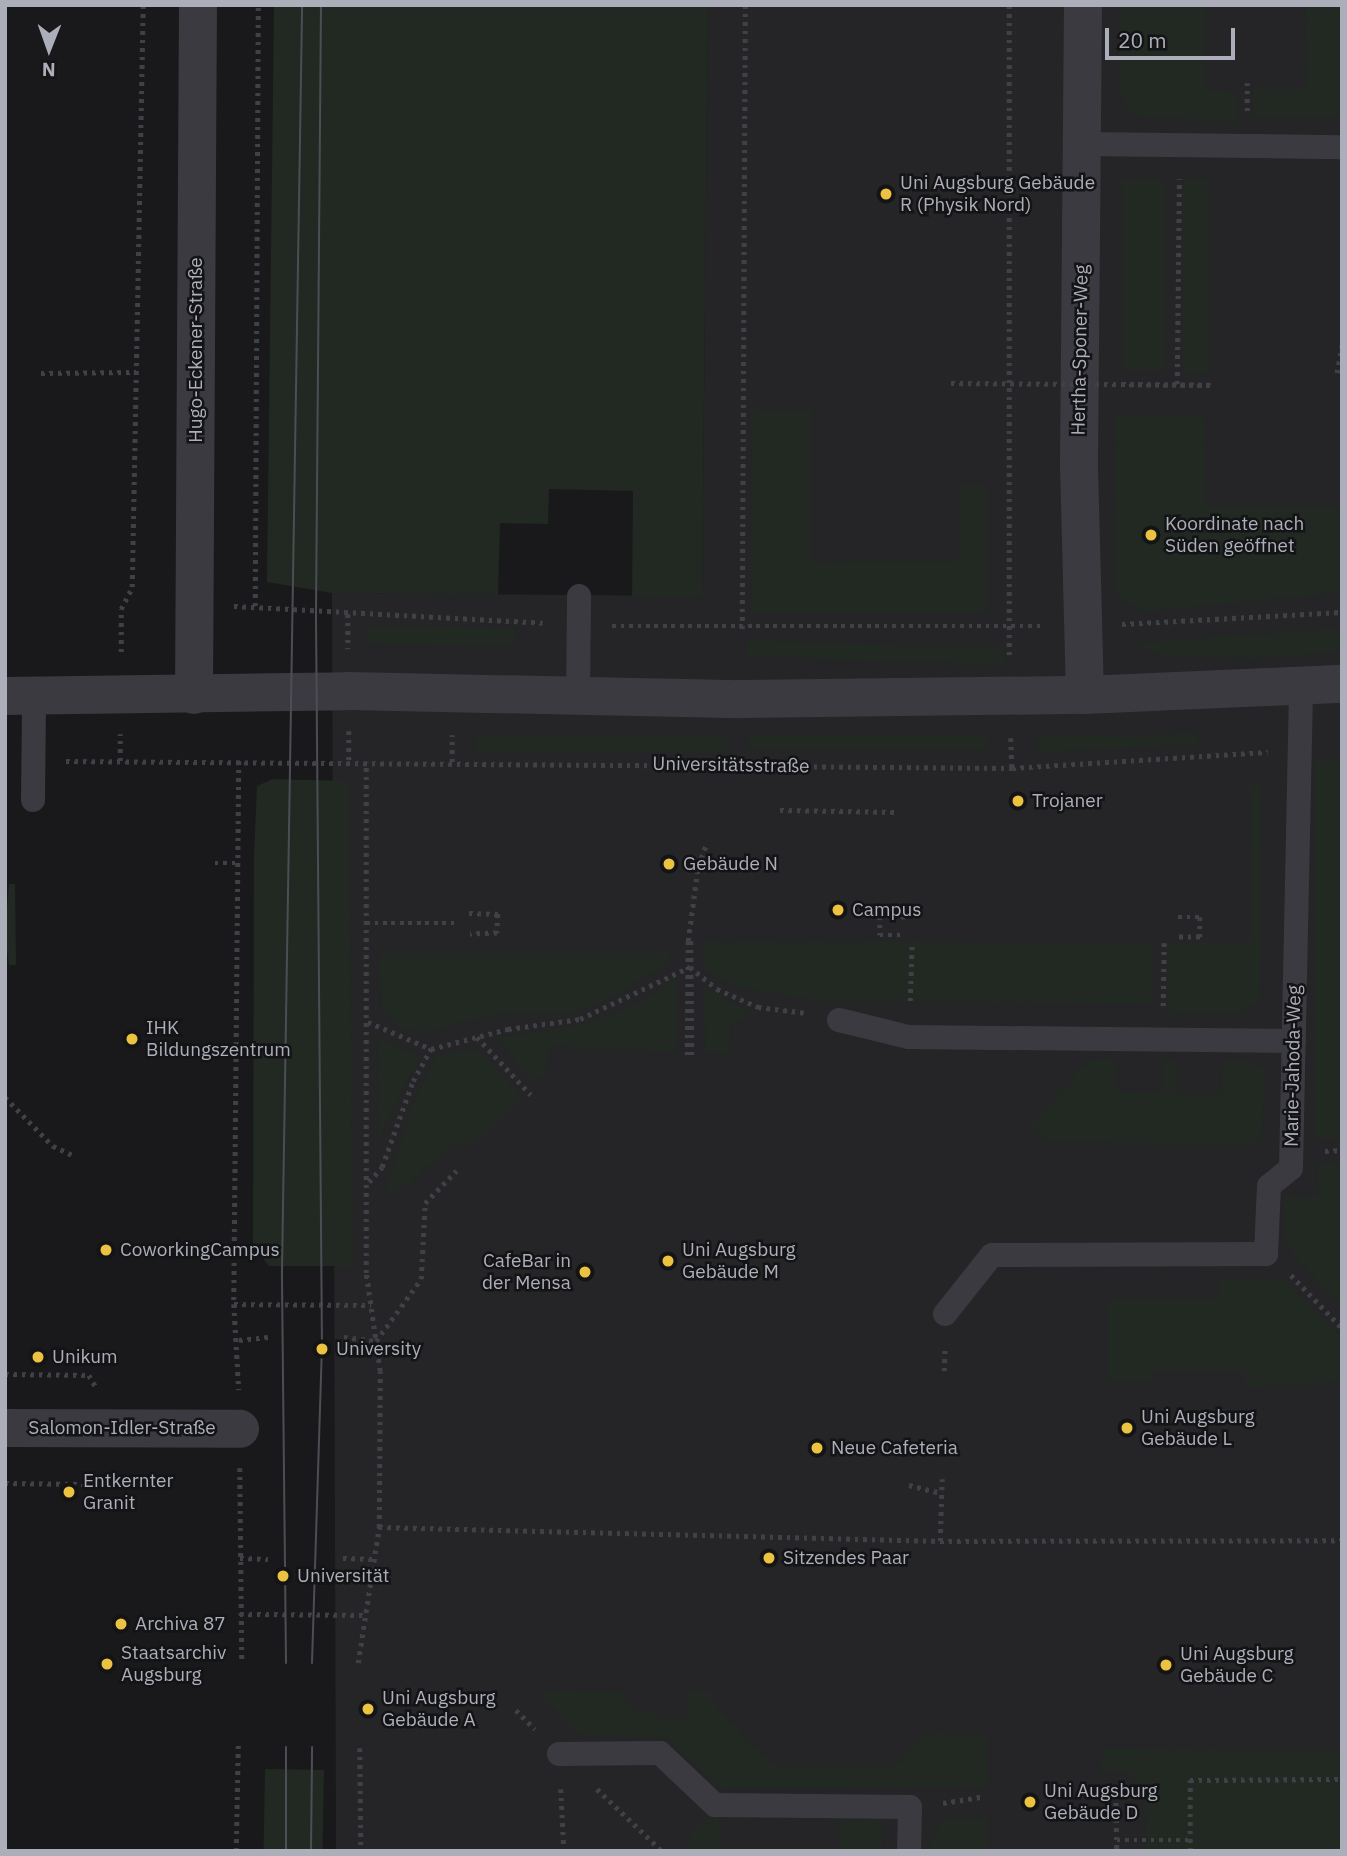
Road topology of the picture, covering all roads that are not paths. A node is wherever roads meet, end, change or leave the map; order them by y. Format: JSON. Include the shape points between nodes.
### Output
{"nodes":[{"id":1,"x":198,"y":5,"type":"edge"},
{"id":2,"x":1083,"y":5,"type":"edge"},
{"id":3,"x":1083,"y":144,"type":"junction"},
{"id":4,"x":1342,"y":147,"type":"edge"},
{"id":5,"x":579,"y":596,"type":"dead end"},
{"id":6,"x":1342,"y":684,"type":"edge"},
{"id":7,"x":1301,"y":686,"type":"junction"},
{"id":8,"x":194,"y":695,"type":"junction"},
{"id":9,"x":1085,"y":695,"type":"junction"},
{"id":10,"x":20,"y":696,"type":"edge"},
{"id":11,"x":578,"y":696,"type":"junction"},
{"id":12,"x":33,"y":800,"type":"dead end"},
{"id":13,"x":839,"y":1020,"type":"road end"},
{"id":14,"x":1294,"y":1041,"type":"junction"},
{"id":15,"x":945,"y":1314,"type":"dead end"},
{"id":16,"x":5,"y":1428,"type":"edge"},
{"id":17,"x":240,"y":1429,"type":"dead end"},
{"id":18,"x":559,"y":1754,"type":"road end"},
{"id":19,"x":909,"y":1851,"type":"edge"}],
"edges":[{"from":1,"to":8,"type":"street","name":"Hugo-Eckener-Straße"},
{"from":2,"to":3,"type":"street","name":"Hertha-Sponer-Weg"},
{"from":3,"to":4,"type":"lane"},
{"from":3,"to":9,"type":"street","name":"Hertha-Sponer-Weg","via":[[1081,624]]},
{"from":5,"to":11,"type":"lane"},
{"from":6,"to":7,"type":"street"},
{"from":7,"to":9,"type":"street"},
{"from":7,"to":14,"type":"lane","name":"Marie-Jahoda-Weg"},
{"from":8,"to":10,"type":"street"},
{"from":8,"to":11,"type":"street","via":[[348,691]]},
{"from":9,"to":11,"type":"street"},
{"from":10,"to":12,"type":"lane"},
{"from":13,"to":14,"type":"lane","via":[[909,1037]]},
{"from":14,"to":15,"type":"lane","name":"Marie-Jahoda-Weg","via":[[1291,1168],[1269,1186],[1266,1254],[992,1255]]},
{"from":16,"to":17,"type":"street","name":"Salomon-Idler-Straße"},
{"from":18,"to":19,"type":"lane","via":[[660,1753],[715,1805],[910,1807]]}]}
